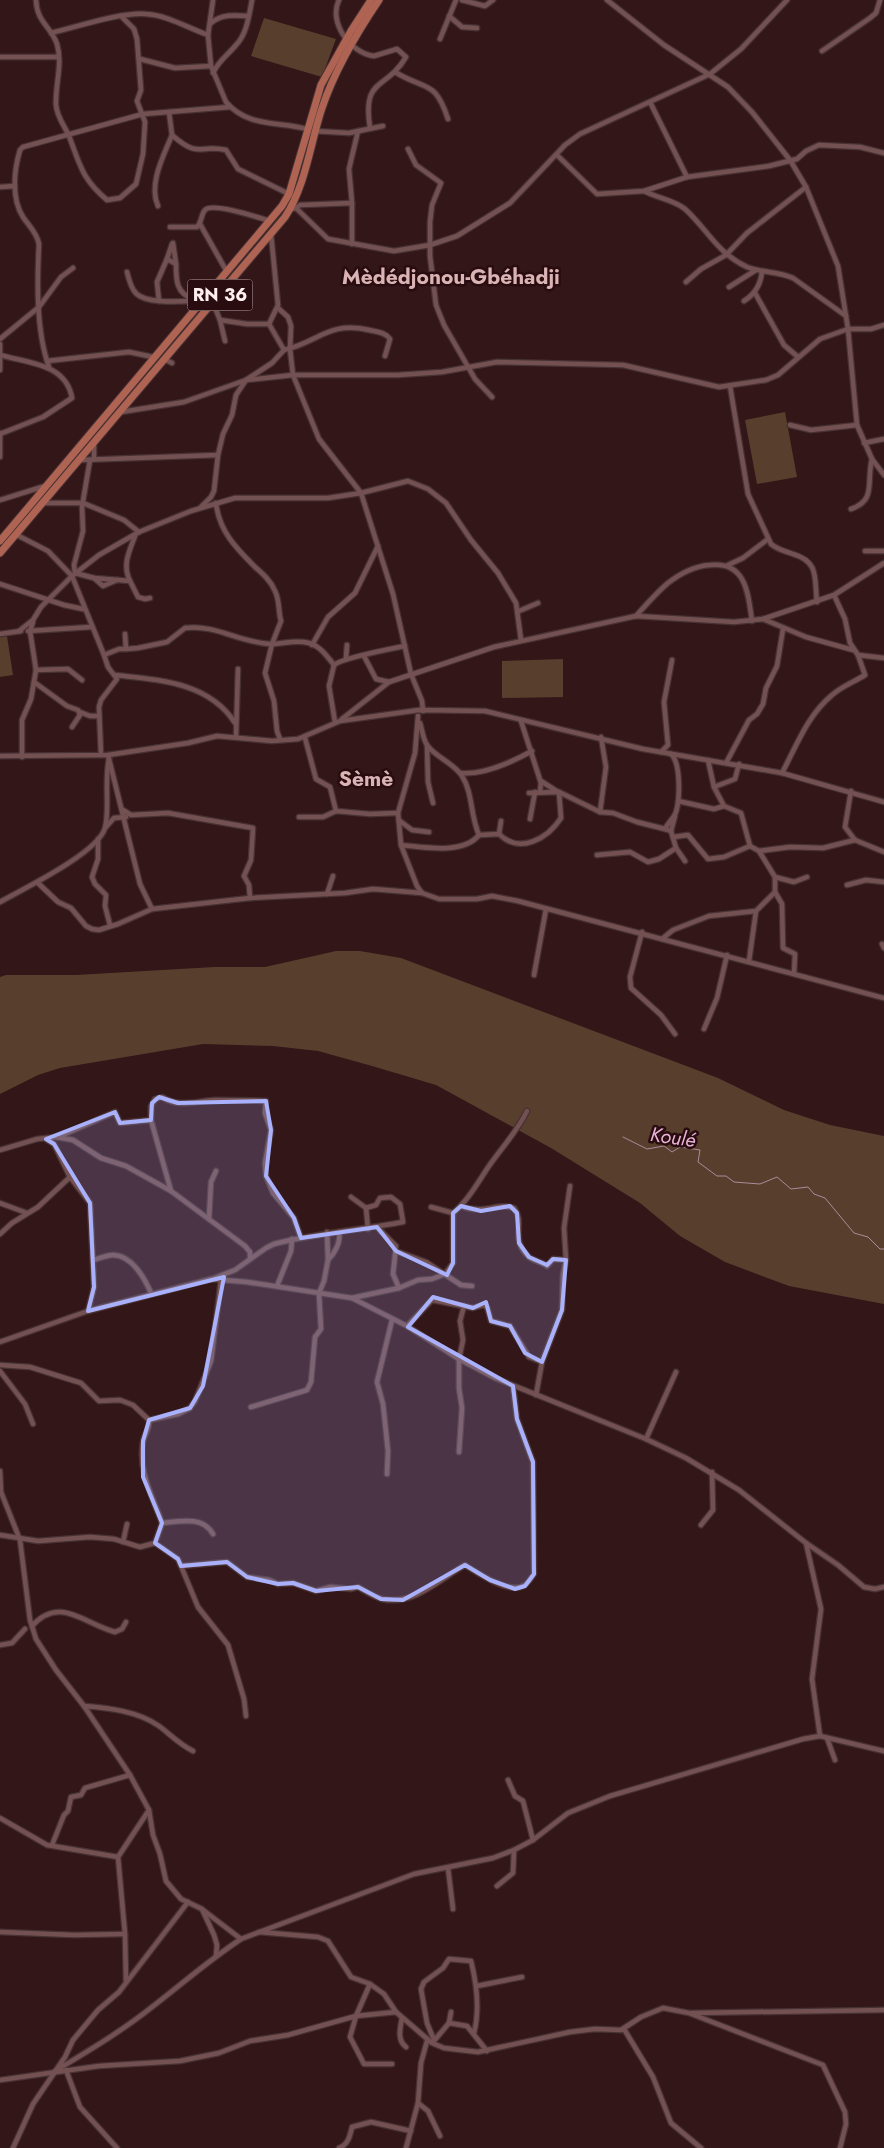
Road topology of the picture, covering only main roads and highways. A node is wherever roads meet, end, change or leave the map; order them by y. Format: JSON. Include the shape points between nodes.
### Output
{"nodes":[{"id":1,"x":370,"y":0,"type":"edge"},
{"id":2,"x":379,"y":0,"type":"edge"},
{"id":3,"x":349,"y":41,"type":"junction"},
{"id":4,"x":0,"y":541,"type":"edge"},
{"id":5,"x":0,"y":553,"type":"edge"}],
"edges":[{"from":1,"to":3,"type":"main road","number":"RN 36"},
{"from":2,"to":3,"type":"main road","number":"RN 36"},
{"from":3,"to":4,"type":"main road","number":"RN 36","via":[[322,85],[289,194],[228,272],[197,301]]},
{"from":3,"to":5,"type":"main road","number":"RN 36","via":[[314,131],[294,206]]}]}
